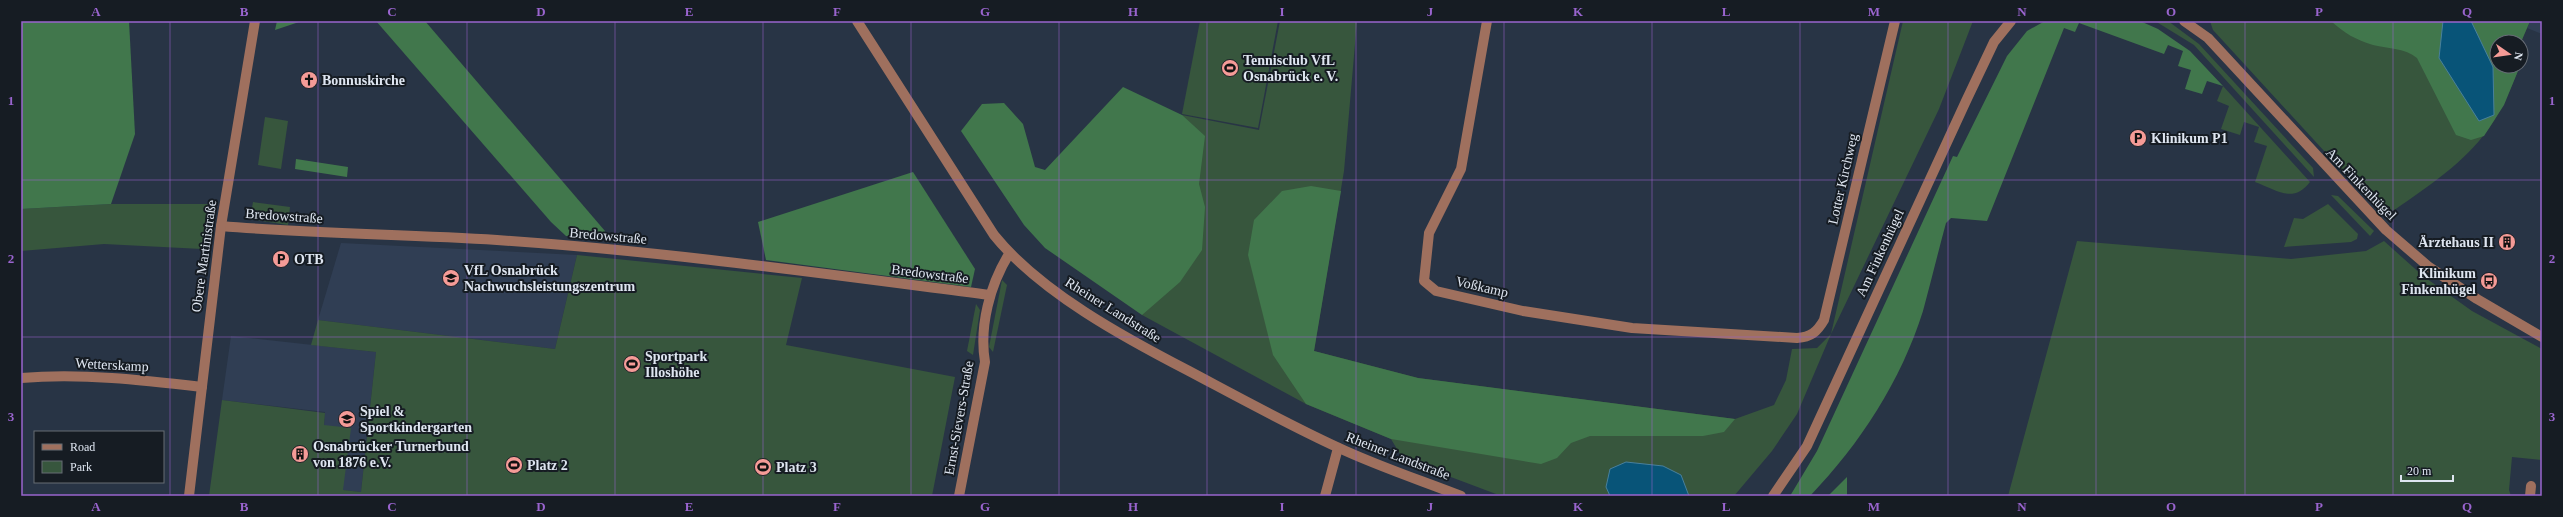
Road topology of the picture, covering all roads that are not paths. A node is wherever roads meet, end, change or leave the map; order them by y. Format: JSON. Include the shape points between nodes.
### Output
{"nodes":[{"id":1,"x":255,"y":21,"type":"edge"},
{"id":2,"x":1487,"y":21,"type":"edge"},
{"id":3,"x":1895,"y":21,"type":"edge"},
{"id":4,"x":2011,"y":21,"type":"edge"},
{"id":5,"x":2184,"y":21,"type":"edge"},
{"id":6,"x":861,"y":23,"type":"edge"},
{"id":7,"x":221,"y":226,"type":"junction"},
{"id":8,"x":1009,"y":254,"type":"junction"},
{"id":9,"x":990,"y":296,"type":"junction"},
{"id":10,"x":1807,"y":337,"type":"joint"},
{"id":11,"x":2542,"y":337,"type":"edge"},
{"id":12,"x":21,"y":378,"type":"edge"},
{"id":13,"x":202,"y":387,"type":"junction"},
{"id":14,"x":1338,"y":448,"type":"junction"},
{"id":15,"x":189,"y":496,"type":"edge"},
{"id":16,"x":959,"y":496,"type":"edge"},
{"id":17,"x":1325,"y":496,"type":"edge"},
{"id":18,"x":1461,"y":496,"type":"edge"},
{"id":19,"x":1773,"y":496,"type":"edge"}],
"edges":[{"from":1,"to":7,"type":"street","name":"Obere Martinistraße"},
{"from":2,"to":10,"type":"street","name":"Voßkamp","via":[[1461,169],[1429,233],[1424,282],[1436,291],[1523,311],[1632,328]]},
{"from":3,"to":10,"type":"street","name":"Lotter Kirchweg","via":[[1824,320],[1818,331]]},
{"from":4,"to":19,"type":"street","name":"Am Finkenhügel","via":[[1994,42],[1969,94],[1808,446]]},
{"from":5,"to":11,"type":"street","name":"Am Finkenhügel","via":[[2208,38],[2386,230],[2429,267]]},
{"from":6,"to":8,"type":"street","name":"Rheiner Landstraße","via":[[994,235]]},
{"from":7,"to":9,"type":"street","name":"Bredowstraße","via":[[496,240],[707,259]]},
{"from":7,"to":13,"type":"street","name":"Obere Martinistraße"},
{"from":8,"to":9,"type":"street","name":"Ernst-Sievers-Straße","via":[[998,273]]},
{"from":8,"to":14,"type":"street","name":"Rheiner Landstraße","via":[[1040,281],[1133,342]]},
{"from":9,"to":16,"type":"street","name":"Ernst-Sievers-Straße","via":[[982,345],[985,362]]},
{"from":12,"to":13,"type":"street","name":"Wetterskamp","via":[[50,376],[138,379]]},
{"from":13,"to":15,"type":"street","name":"Obere Martinistraße"},
{"from":14,"to":17,"type":"street"},
{"from":14,"to":18,"type":"street","name":"Rheiner Landstraße"}]}
